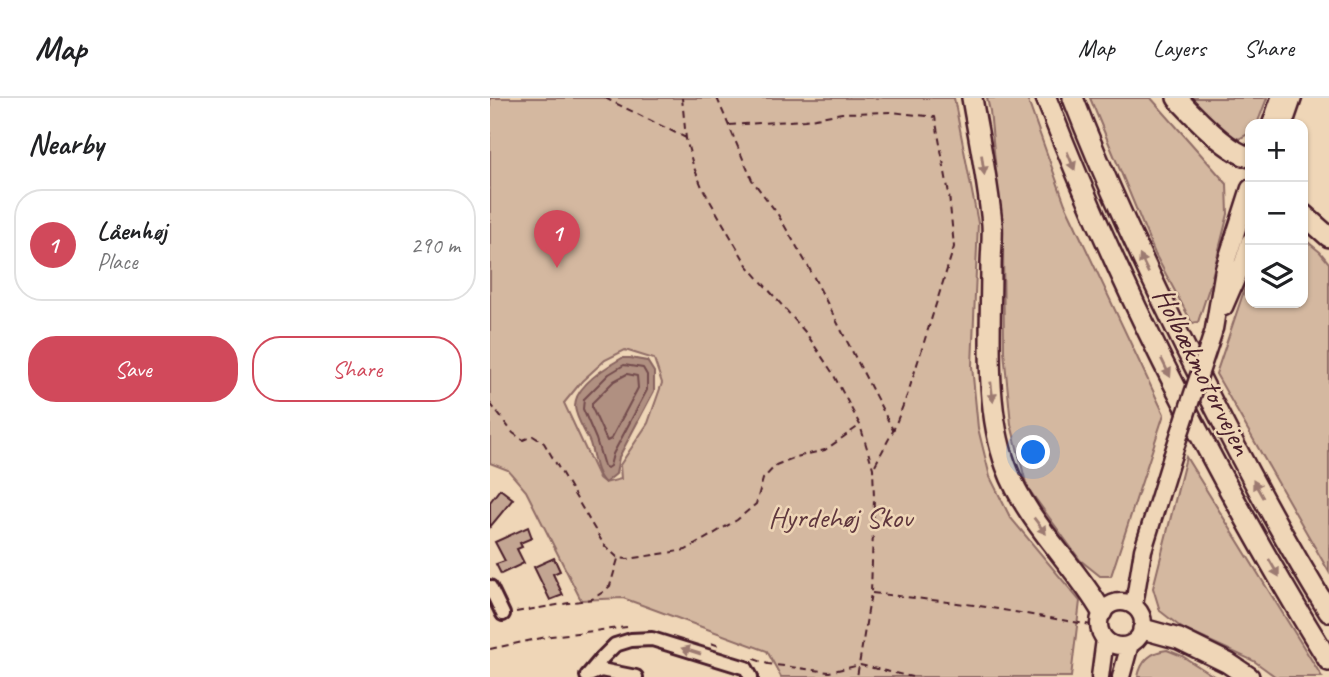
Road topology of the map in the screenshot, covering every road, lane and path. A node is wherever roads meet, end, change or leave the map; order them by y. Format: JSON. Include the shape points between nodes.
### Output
{"nodes":[{"id":1,"x":605,"y":98,"type":"edge"},
{"id":2,"x":682,"y":98,"type":"edge"},
{"id":3,"x":717,"y":98,"type":"edge"},
{"id":4,"x":972,"y":98,"type":"edge"},
{"id":5,"x":1046,"y":98,"type":"edge"},
{"id":6,"x":1073,"y":98,"type":"edge"},
{"id":7,"x":1177,"y":98,"type":"edge"},
{"id":8,"x":1280,"y":98,"type":"edge"},
{"id":9,"x":1293,"y":98,"type":"edge"},
{"id":10,"x":1273,"y":119,"type":"edge"},
{"id":11,"x":1286,"y":119,"type":"edge"},
{"id":12,"x":729,"y":125,"type":"junction"},
{"id":13,"x":687,"y":139,"type":"junction"},
{"id":14,"x":1245,"y":159,"type":"edge"},
{"id":15,"x":1245,"y":207,"type":"edge"},
{"id":16,"x":1308,"y":218,"type":"edge"},
{"id":17,"x":1245,"y":232,"type":"edge"},
{"id":18,"x":1329,"y":237,"type":"edge"},
{"id":19,"x":1249,"y":245,"type":"edge"},
{"id":20,"x":1229,"y":296,"type":"junction"},
{"id":21,"x":1213,"y":331,"type":"junction"},
{"id":22,"x":490,"y":403,"type":"edge"},
{"id":23,"x":860,"y":425,"type":"junction"},
{"id":24,"x":893,"y":431,"type":"junction"},
{"id":25,"x":873,"y":468,"type":"junction"},
{"id":26,"x":618,"y":558,"type":"junction"},
{"id":27,"x":490,"y":587,"type":"edge"},
{"id":28,"x":871,"y":593,"type":"junction"},
{"id":29,"x":1127,"y":603,"type":"junction"},
{"id":30,"x":1329,"y":612,"type":"edge"},
{"id":31,"x":503,"y":614,"type":"joint"},
{"id":32,"x":1102,"y":626,"type":"junction"},
{"id":33,"x":1143,"y":629,"type":"junction"},
{"id":34,"x":1130,"y":644,"type":"junction"},
{"id":35,"x":1329,"y":661,"type":"edge"},
{"id":36,"x":860,"y":665,"type":"junction"},
{"id":37,"x":587,"y":677,"type":"edge"},
{"id":38,"x":636,"y":677,"type":"edge"},
{"id":39,"x":751,"y":677,"type":"edge"},
{"id":40,"x":858,"y":677,"type":"edge"},
{"id":41,"x":912,"y":677,"type":"edge"},
{"id":42,"x":1100,"y":677,"type":"edge"},
{"id":43,"x":1121,"y":677,"type":"edge"},
{"id":44,"x":1249,"y":677,"type":"edge"}],
"edges":[{"from":1,"to":13,"type":"path"},
{"from":2,"to":13,"type":"path"},
{"from":3,"to":12,"type":"path"},
{"from":4,"to":32,"type":"highway","one_way":true,"via":[[992,224],[990,386],[1003,456],[1025,506],[1093,595]]},
{"from":5,"to":35,"type":"highway","name":"Holbækmotorvejen","one_way":true,"via":[[1095,219],[1195,426]]},
{"from":30,"to":6,"type":"highway","name":"Holbækmotorvejen","one_way":true,"via":[[1231,440],[1140,257]]},
{"from":7,"to":14,"type":"highway"},
{"from":8,"to":10,"type":"main road"},
{"from":9,"to":11,"type":"main road"},
{"from":12,"to":24,"type":"path","via":[[752,180],[808,266]]},
{"from":12,"to":24,"type":"path","via":[[842,113],[935,117],[954,247]]},
{"from":13,"to":23,"type":"path","via":[[702,187],[747,265],[806,333]]},
{"from":15,"to":21,"type":"main road","via":[[1224,269]]},
{"from":16,"to":18,"type":"highway"},
{"from":17,"to":20,"type":"main road"},
{"from":19,"to":20,"type":"main road"},
{"from":20,"to":21,"type":"main road"},
{"from":21,"to":29,"type":"main road","bridge":true},
{"from":22,"to":26,"type":"path","via":[[513,433],[523,440],[533,436],[544,443],[604,545]]},
{"from":23,"to":25,"type":"path"},
{"from":23,"to":26,"type":"path","via":[[825,450],[776,465],[764,479],[756,504],[685,550]]},
{"from":24,"to":25,"type":"path"},
{"from":25,"to":28,"type":"path"},
{"from":26,"to":31,"type":"path","via":[[610,586],[592,599]]},
{"from":27,"to":31,"type":"street"},
{"from":28,"to":32,"type":"path"},
{"from":28,"to":36,"type":"path"},
{"from":29,"to":32,"type":"main road","via":[[1113,603]]},
{"from":29,"to":33,"type":"main road","via":[[1143,616]]},
{"from":32,"to":34,"type":"main road","via":[[1117,646]]},
{"from":32,"to":42,"type":"main road"},
{"from":33,"to":34,"type":"main road"},
{"from":33,"to":44,"type":"highway","via":[[1179,639]]},
{"from":34,"to":43,"type":"main road"},
{"from":36,"to":40,"type":"path"},
{"from":36,"to":41,"type":"path"},
{"from":37,"to":38,"type":"street","via":[[601,670]]},
{"from":39,"to":37,"type":"street","one_way":true,"via":[[746,668],[652,639],[615,645]]}]}
